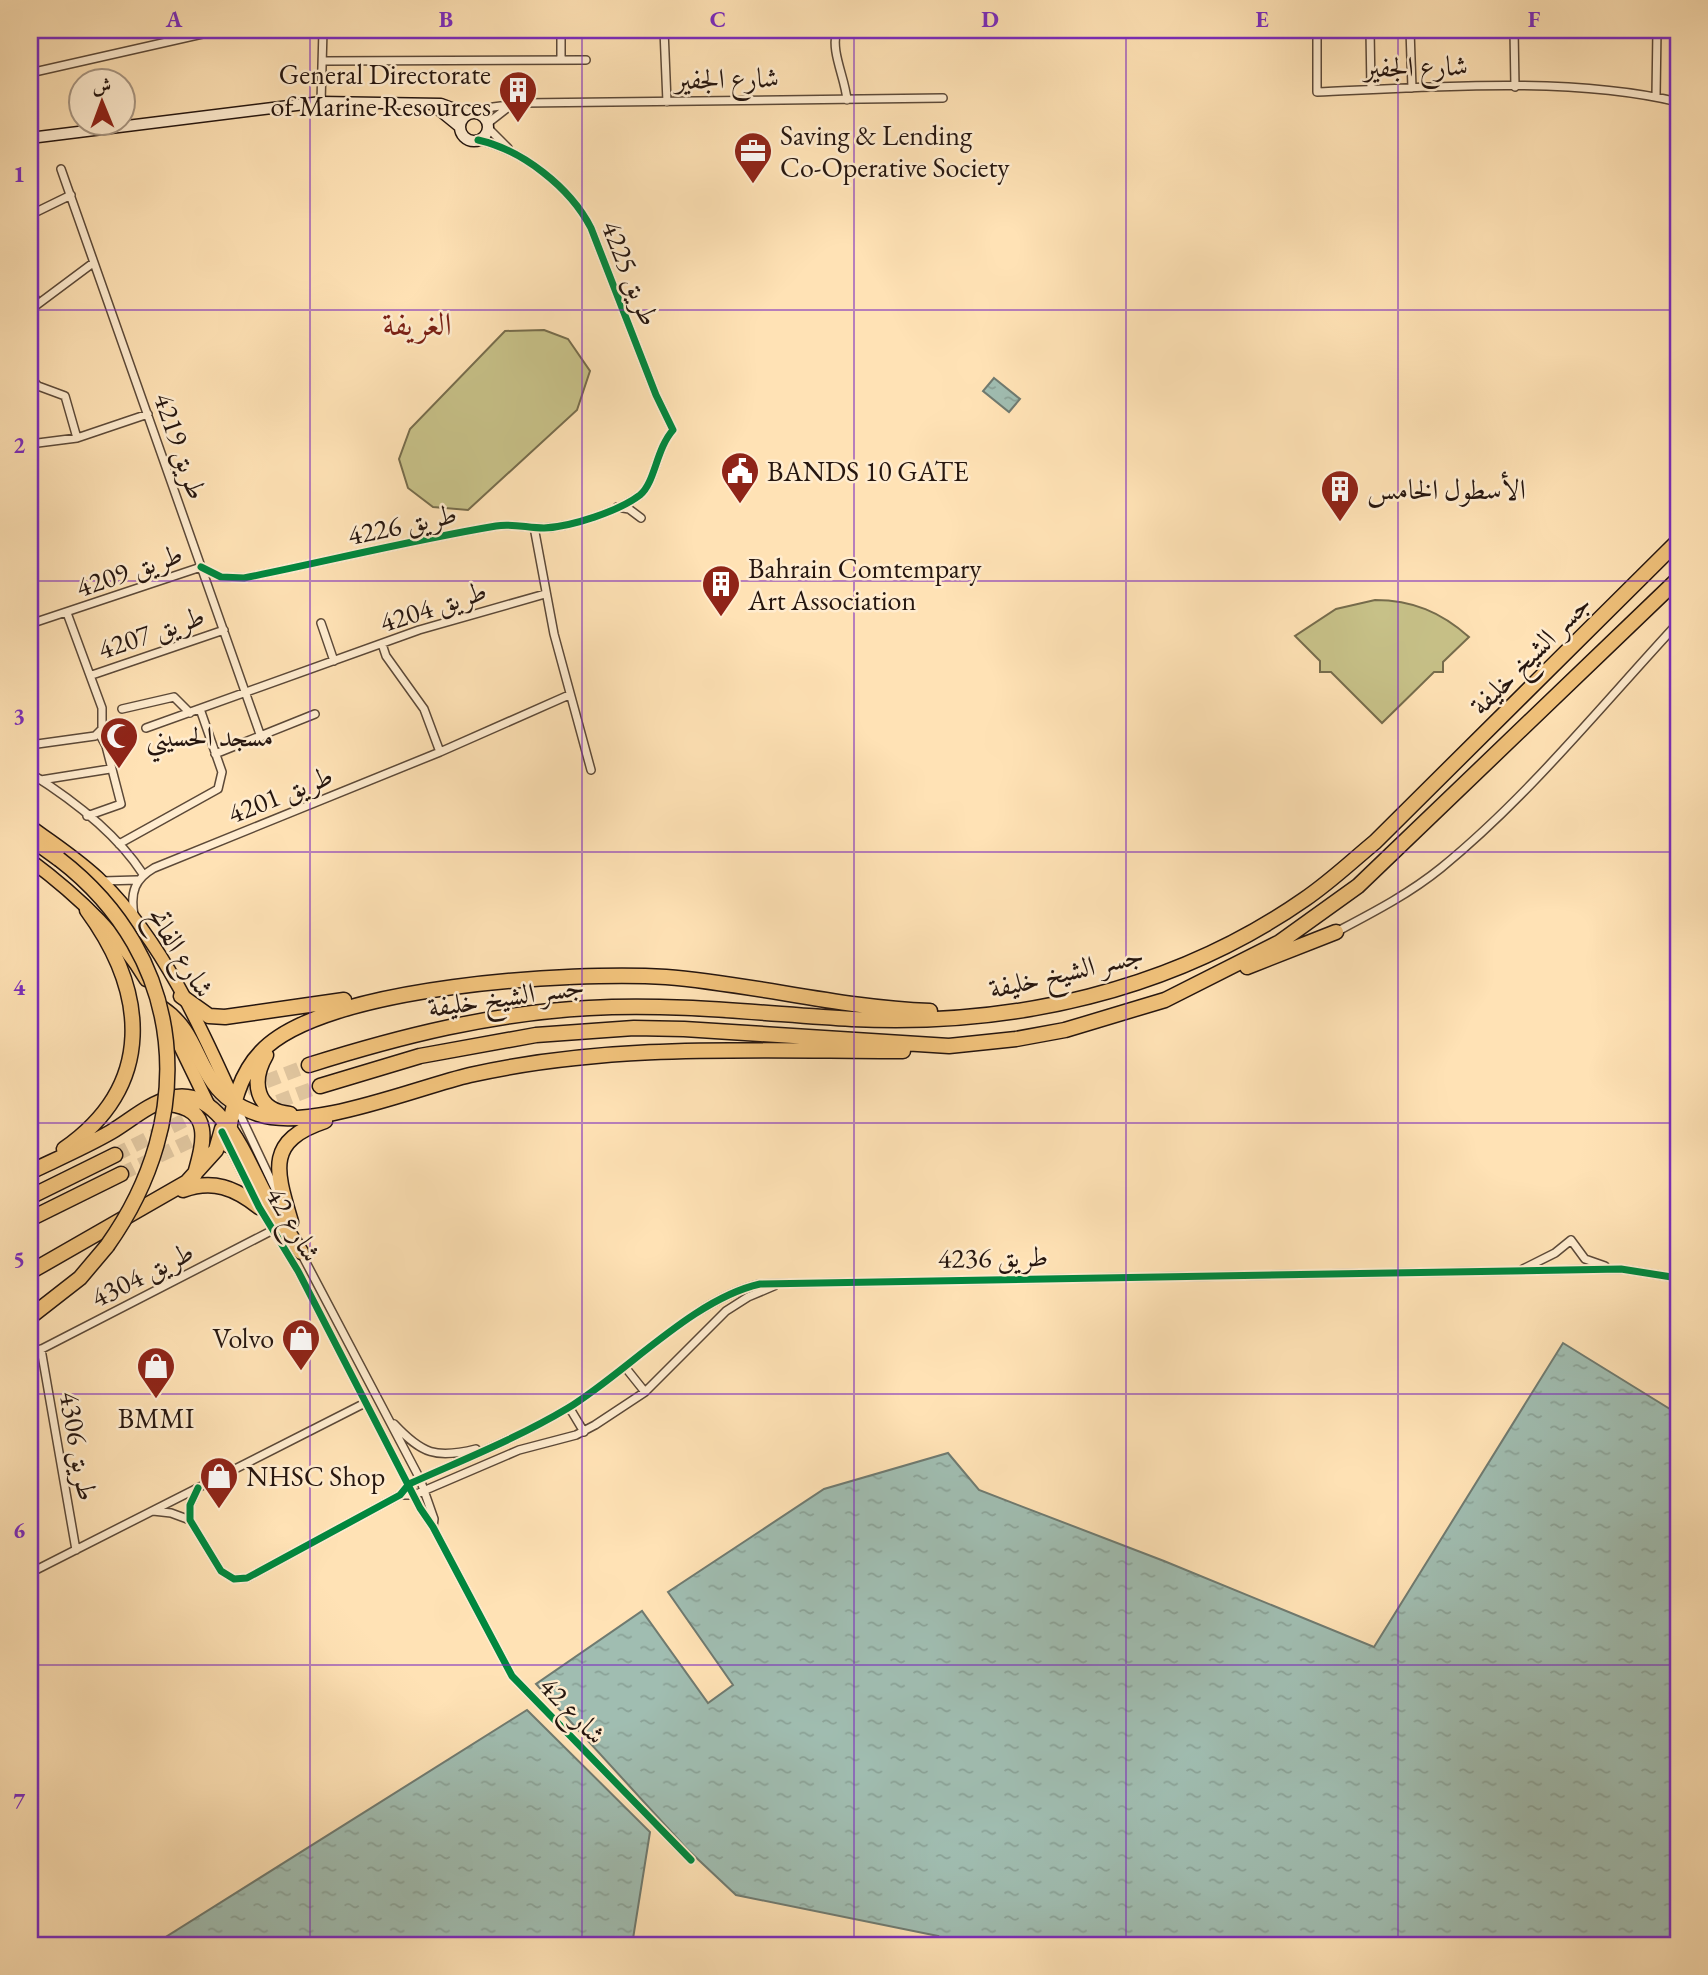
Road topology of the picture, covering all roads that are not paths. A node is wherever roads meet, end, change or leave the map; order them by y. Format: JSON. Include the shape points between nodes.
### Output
{"nodes":[{"id":1,"x":220,"y":30,"type":"edge"},
{"id":2,"x":323,"y":30,"type":"edge"},
{"id":3,"x":561,"y":30,"type":"edge"},
{"id":4,"x":664,"y":30,"type":"edge"},
{"id":5,"x":837,"y":30,"type":"edge"},
{"id":6,"x":1317,"y":30,"type":"edge"},
{"id":7,"x":1370,"y":30,"type":"edge"},
{"id":8,"x":1410,"y":30,"type":"edge"},
{"id":9,"x":1514,"y":30,"type":"edge"},
{"id":10,"x":1657,"y":30,"type":"edge"},
{"id":11,"x":561,"y":60,"type":"junction"},
{"id":12,"x":586,"y":60,"type":"dead end"},
{"id":13,"x":325,"y":61,"type":"junction"},
{"id":14,"x":30,"y":73,"type":"edge"},
{"id":15,"x":1515,"y":87,"type":"junction"},
{"id":16,"x":1412,"y":88,"type":"junction"},
{"id":17,"x":1371,"y":89,"type":"junction"},
{"id":18,"x":1656,"y":96,"type":"junction"},
{"id":19,"x":943,"y":98,"type":"dead end"},
{"id":20,"x":847,"y":100,"type":"junction"},
{"id":21,"x":321,"y":102,"type":"junction"},
{"id":22,"x":667,"y":102,"type":"junction"},
{"id":23,"x":1678,"y":102,"type":"edge"},
{"id":24,"x":431,"y":103,"type":"junction"},
{"id":25,"x":511,"y":105,"type":"junction"},
{"id":26,"x":472,"y":114,"type":"junction"},
{"id":27,"x":488,"y":125,"type":"junction"},
{"id":28,"x":460,"y":127,"type":"junction"},
{"id":29,"x":30,"y":138,"type":"edge"},
{"id":30,"x":478,"y":140,"type":"junction"},
{"id":31,"x":508,"y":149,"type":"junction"},
{"id":32,"x":61,"y":169,"type":"dead end"},
{"id":33,"x":71,"y":195,"type":"junction"},
{"id":34,"x":30,"y":215,"type":"edge"},
{"id":35,"x":93,"y":263,"type":"junction"},
{"id":36,"x":30,"y":287,"type":"edge"},
{"id":37,"x":37,"y":303,"type":"junction"},
{"id":38,"x":30,"y":310,"type":"edge"},
{"id":39,"x":30,"y":377,"type":"edge"},
{"id":40,"x":148,"y":414,"type":"junction"},
{"id":41,"x":674,"y":430,"type":"joint"},
{"id":42,"x":77,"y":438,"type":"junction"},
{"id":43,"x":30,"y":444,"type":"edge"},
{"id":44,"x":613,"y":508,"type":"junction"},
{"id":45,"x":641,"y":517,"type":"dead end"},
{"id":46,"x":534,"y":527,"type":"junction"},
{"id":47,"x":1678,"y":541,"type":"edge"},
{"id":48,"x":201,"y":567,"type":"junction"},
{"id":49,"x":1678,"y":579,"type":"edge"},
{"id":50,"x":545,"y":594,"type":"junction"},
{"id":51,"x":68,"y":613,"type":"junction"},
{"id":52,"x":321,"y":622,"type":"dead end"},
{"id":53,"x":30,"y":624,"type":"edge"},
{"id":54,"x":1678,"y":624,"type":"edge"},
{"id":55,"x":224,"y":630,"type":"junction"},
{"id":56,"x":382,"y":644,"type":"junction"},
{"id":57,"x":334,"y":661,"type":"junction"},
{"id":58,"x":92,"y":675,"type":"junction"},
{"id":59,"x":247,"y":693,"type":"junction"},
{"id":60,"x":569,"y":695,"type":"junction"},
{"id":61,"x":122,"y":709,"type":"dead end"},
{"id":62,"x":200,"y":709,"type":"junction"},
{"id":63,"x":190,"y":713,"type":"junction"},
{"id":64,"x":316,"y":714,"type":"dead end"},
{"id":65,"x":146,"y":728,"type":"dead end"},
{"id":66,"x":99,"y":733,"type":"junction"},
{"id":67,"x":261,"y":737,"type":"junction"},
{"id":68,"x":30,"y":745,"type":"edge"},
{"id":69,"x":440,"y":752,"type":"junction"},
{"id":70,"x":215,"y":754,"type":"junction"},
{"id":71,"x":110,"y":769,"type":"junction"},
{"id":72,"x":592,"y":770,"type":"dead end"},
{"id":73,"x":30,"y":772,"type":"edge"},
{"id":74,"x":41,"y":780,"type":"junction"},
{"id":75,"x":87,"y":816,"type":"junction"},
{"id":76,"x":30,"y":826,"type":"edge"},
{"id":77,"x":30,"y":838,"type":"edge"},
{"id":78,"x":119,"y":844,"type":"junction"},
{"id":79,"x":30,"y":860,"type":"edge"},
{"id":80,"x":140,"y":877,"type":"junction"},
{"id":81,"x":101,"y":881,"type":"junction"},
{"id":82,"x":87,"y":909,"type":"junction"},
{"id":83,"x":135,"y":920,"type":"junction"},
{"id":84,"x":1336,"y":932,"type":"joint"},
{"id":85,"x":1226,"y":972,"type":"junction"},
{"id":86,"x":181,"y":996,"type":"junction"},
{"id":87,"x":398,"y":997,"type":"junction"},
{"id":88,"x":162,"y":1008,"type":"junction"},
{"id":89,"x":983,"y":1017,"type":"junction"},
{"id":90,"x":275,"y":1038,"type":"junction"},
{"id":91,"x":949,"y":1046,"type":"junction"},
{"id":92,"x":309,"y":1065,"type":"tunnel mouth"},
{"id":93,"x":320,"y":1086,"type":"tunnel mouth"},
{"id":94,"x":228,"y":1093,"type":"junction"},
{"id":95,"x":157,"y":1103,"type":"junction"},
{"id":96,"x":362,"y":1105,"type":"junction"},
{"id":97,"x":209,"y":1106,"type":"junction"},
{"id":98,"x":312,"y":1116,"type":"junction"},
{"id":99,"x":225,"y":1131,"type":"junction"},
{"id":100,"x":249,"y":1136,"type":"joint"},
{"id":101,"x":115,"y":1156,"type":"tunnel mouth"},
{"id":102,"x":30,"y":1172,"type":"edge"},
{"id":103,"x":121,"y":1174,"type":"tunnel mouth"},
{"id":104,"x":195,"y":1175,"type":"junction"},
{"id":105,"x":30,"y":1197,"type":"edge"},
{"id":106,"x":155,"y":1200,"type":"junction"},
{"id":107,"x":259,"y":1207,"type":"junction"},
{"id":108,"x":30,"y":1219,"type":"edge"},
{"id":109,"x":291,"y":1222,"type":"junction"},
{"id":110,"x":273,"y":1230,"type":"junction"},
{"id":111,"x":301,"y":1252,"type":"junction"},
{"id":112,"x":1621,"y":1269,"type":"junction"},
{"id":113,"x":1520,"y":1270,"type":"junction"},
{"id":114,"x":30,"y":1272,"type":"edge"},
{"id":115,"x":1678,"y":1278,"type":"edge"},
{"id":116,"x":785,"y":1282,"type":"junction"},
{"id":117,"x":332,"y":1312,"type":"junction"},
{"id":118,"x":30,"y":1317,"type":"edge"},
{"id":119,"x":321,"y":1317,"type":"junction"},
{"id":120,"x":41,"y":1349,"type":"junction"},
{"id":121,"x":30,"y":1354,"type":"edge"},
{"id":122,"x":625,"y":1367,"type":"junction"},
{"id":123,"x":645,"y":1392,"type":"junction"},
{"id":124,"x":365,"y":1403,"type":"junction"},
{"id":125,"x":569,"y":1407,"type":"junction"},
{"id":126,"x":388,"y":1417,"type":"junction"},
{"id":127,"x":584,"y":1432,"type":"junction"},
{"id":128,"x":494,"y":1445,"type":"junction"},
{"id":129,"x":420,"y":1479,"type":"junction"},
{"id":130,"x":409,"y":1484,"type":"junction"},
{"id":131,"x":198,"y":1488,"type":"junction"},
{"id":132,"x":425,"y":1490,"type":"junction"},
{"id":133,"x":400,"y":1495,"type":"junction"},
{"id":134,"x":414,"y":1495,"type":"junction"},
{"id":135,"x":152,"y":1511,"type":"junction"},
{"id":136,"x":191,"y":1520,"type":"junction"},
{"id":137,"x":433,"y":1527,"type":"junction"},
{"id":138,"x":75,"y":1550,"type":"junction"},
{"id":139,"x":30,"y":1573,"type":"edge"},
{"id":140,"x":691,"y":1860,"type":"dead end"}],
"edges":[{"from":1,"to":14,"type":"street"},
{"from":2,"to":13,"type":"street"},
{"from":3,"to":11,"type":"street"},
{"from":4,"to":22,"type":"street"},
{"from":5,"to":20,"type":"street","via":[[834,44]]},
{"from":6,"to":17,"type":"street","name":"شارع الجفير","via":[[1317,92]]},
{"from":7,"to":17,"type":"street"},
{"from":8,"to":16,"type":"street"},
{"from":9,"to":15,"type":"street"},
{"from":10,"to":18,"type":"street"},
{"from":11,"to":12,"type":"street"},
{"from":11,"to":13,"type":"street"},
{"from":13,"to":21,"type":"street"},
{"from":15,"to":16,"type":"street","name":"شارع الجفير"},
{"from":15,"to":18,"type":"street","name":"شارع الجفير"},
{"from":16,"to":17,"type":"street","name":"شارع الجفير"},
{"from":18,"to":23,"type":"street","name":"شارع الجفير"},
{"from":19,"to":20,"type":"street","name":"شارع الجفير"},
{"from":20,"to":22,"type":"street","name":"شارع الجفير"},
{"from":21,"to":24,"type":"street"},
{"from":21,"to":29,"type":"street"},
{"from":22,"to":25,"type":"street","name":"شارع الجفير"},
{"from":24,"to":26,"type":"street"},
{"from":24,"to":28,"type":"street"},
{"from":25,"to":26,"type":"street","name":"شارع الجفير"},
{"from":25,"to":27,"type":"street"},
{"from":26,"to":27,"type":"street"},
{"from":26,"to":28,"type":"street"},
{"from":27,"to":30,"type":"street"},
{"from":27,"to":31,"type":"street","name":"طريق 4225"},
{"from":28,"to":30,"type":"street","via":[[466,138]]},
{"from":30,"to":31,"type":"street","name":"طريق 4225"},
{"from":31,"to":41,"type":"street","name":"طريق 4225","via":[[566,193],[587,220]]},
{"from":32,"to":33,"type":"street","name":"طريق 4219"},
{"from":33,"to":34,"type":"street"},
{"from":33,"to":35,"type":"street","name":"طريق 4219"},
{"from":35,"to":37,"type":"street"},
{"from":35,"to":40,"type":"street","name":"طريق 4219"},
{"from":36,"to":37,"type":"street"},
{"from":37,"to":38,"type":"street"},
{"from":39,"to":42,"type":"street","via":[[38,386],[65,396]]},
{"from":40,"to":42,"type":"street"},
{"from":40,"to":48,"type":"street","name":"طريق 4219"},
{"from":41,"to":44,"type":"street","name":"طريق 4226","via":[[661,447],[648,486]]},
{"from":42,"to":43,"type":"street"},
{"from":44,"to":45,"type":"street","via":[[629,509]]},
{"from":44,"to":46,"type":"street","name":"طريق 4226","via":[[578,521]]},
{"from":46,"to":48,"type":"street","name":"طريق 4226","via":[[499,525],[244,578],[221,577]]},
{"from":46,"to":50,"type":"street"},
{"from":47,"to":89,"type":"highway","name":"جسر الشيخ خليفة","via":[[1375,842],[1307,898],[1260,928],[1154,977],[1061,1004]]},
{"from":48,"to":51,"type":"street","name":"طريق 4209"},
{"from":48,"to":55,"type":"street","name":"طريق 4219"},
{"from":49,"to":85,"type":"highway","name":"جسر الشيخ خليفة","via":[[1358,886],[1280,942]]},
{"from":50,"to":56,"type":"street","name":"طريق 4204"},
{"from":50,"to":60,"type":"street"},
{"from":51,"to":53,"type":"street","name":"طريق 4209"},
{"from":51,"to":58,"type":"street","name":"طريق 4207"},
{"from":52,"to":57,"type":"street"},
{"from":54,"to":84,"type":"street","via":[[1490,826],[1438,870]]},
{"from":55,"to":58,"type":"street","name":"طريق 4207"},
{"from":55,"to":59,"type":"street","name":"طريق 4219"},
{"from":56,"to":57,"type":"street","name":"طريق 4204"},
{"from":56,"to":69,"type":"street","via":[[424,709]]},
{"from":57,"to":59,"type":"street","name":"طريق 4204"},
{"from":58,"to":66,"type":"street","name":"طريق 4207","via":[[103,713]]},
{"from":59,"to":62,"type":"street","name":"طريق 4204"},
{"from":59,"to":67,"type":"street","name":"طريق 4219"},
{"from":60,"to":69,"type":"street"},
{"from":60,"to":72,"type":"street"},
{"from":61,"to":63,"type":"street","via":[[171,696]]},
{"from":62,"to":63,"type":"street","name":"طريق 4204"},
{"from":62,"to":70,"type":"street"},
{"from":63,"to":65,"type":"street","name":"طريق 4204"},
{"from":64,"to":67,"type":"street"},
{"from":66,"to":68,"type":"street"},
{"from":66,"to":71,"type":"street","name":"طريق 4207"},
{"from":67,"to":70,"type":"street"},
{"from":69,"to":80,"type":"street","name":"طريق 4201"},
{"from":70,"to":78,"type":"street","via":[[222,778],[214,794]]},
{"from":71,"to":74,"type":"street"},
{"from":71,"to":75,"type":"street","name":"طريق 4207","via":[[121,804]]},
{"from":73,"to":74,"type":"street"},
{"from":74,"to":75,"type":"street"},
{"from":75,"to":78,"type":"street"},
{"from":76,"to":81,"type":"main road","name":"شارع الفاتح"},
{"from":77,"to":118,"type":"highway","bridge":true,"via":[[92,886],[136,946],[154,986],[165,1036],[165,1110],[155,1155],[133,1210],[80,1278]]},
{"from":78,"to":80,"type":"street"},
{"from":79,"to":82,"type":"main road","name":"شارع الفاتح"},
{"from":80,"to":81,"type":"street","name":"طريق 4201"},
{"from":80,"to":83,"type":"street","via":[[133,894]]},
{"from":81,"to":83,"type":"main road","name":"شارع الفاتح"},
{"from":82,"to":88,"type":"main road","name":"شارع الفاتح","via":[[129,957]]},
{"from":82,"to":102,"type":"highway","via":[[126,979],[133,1039],[121,1082],[99,1119]]},
{"from":83,"to":86,"type":"main road","name":"شارع الفاتح"},
{"from":84,"to":85,"type":"highway","via":[[1276,958]]},
{"from":85,"to":91,"type":"highway","name":"جسر الشيخ خليفة","via":[[1114,1017],[1016,1039]]},
{"from":86,"to":87,"type":"highway","via":[[209,1016],[225,1017]]},
{"from":86,"to":94,"type":"main road","name":"شارع الفاتح"},
{"from":87,"to":89,"type":"highway","via":[[505,981],[652,977],[900,1010],[959,1010]]},
{"from":87,"to":90,"type":"highway","via":[[336,1010]]},
{"from":88,"to":94,"type":"highway","via":[[178,1023],[212,1084]]},
{"from":88,"to":97,"type":"main road","name":"شارع الفاتح"},
{"from":89,"to":92,"type":"highway","name":"جسر الشيخ خليفة","via":[[893,1020],[696,1008],[587,1008],[466,1022]]},
{"from":90,"to":94,"type":"highway"},
{"from":90,"to":98,"type":"highway","via":[[257,1072],[261,1099],[285,1114]]},
{"from":91,"to":93,"type":"highway","name":"جسر الشيخ خليفة","via":[[719,1030],[589,1030],[420,1055]]},
{"from":91,"to":96,"type":"highway","via":[[903,1051],[696,1050],[596,1055],[468,1076]]},
{"from":94,"to":98,"type":"highway","via":[[270,1118]]},
{"from":94,"to":99,"type":"highway"},
{"from":94,"to":100,"type":"street","name":"شارع الفاتح"},
{"from":95,"to":97,"type":"highway","via":[[174,1097]]},
{"from":95,"to":102,"type":"highway","via":[[113,1131]]},
{"from":95,"to":104,"type":"highway","via":[[187,1108],[199,1120],[202,1147]]},
{"from":96,"to":98,"type":"highway"},
{"from":96,"to":109,"type":"highway","via":[[297,1132],[282,1148],[278,1175]]},
{"from":97,"to":99,"type":"highway"},
{"from":99,"to":104,"type":"highway"},
{"from":99,"to":107,"type":"street","name":"شارع 42"},
{"from":99,"to":111,"type":"highway"},
{"from":100,"to":109,"type":"street","name":"شارع 42"},
{"from":101,"to":105,"type":"highway"},
{"from":103,"to":108,"type":"highway"},
{"from":104,"to":106,"type":"highway"},
{"from":106,"to":107,"type":"highway","via":[[207,1184],[230,1188]]},
{"from":106,"to":114,"type":"highway"},
{"from":107,"to":110,"type":"street","name":"شارع 42"},
{"from":109,"to":111,"type":"street","name":"شارع 42"},
{"from":110,"to":119,"type":"street","name":"شارع 42"},
{"from":110,"to":120,"type":"street","name":"طريق 4304"},
{"from":111,"to":117,"type":"street","name":"شارع 42"},
{"from":112,"to":113,"type":"street","name":"طريق 4236"},
{"from":112,"to":113,"type":"street","name":"طريق 4236","via":[[1585,1259],[1571,1240]]},
{"from":112,"to":115,"type":"street"},
{"from":113,"to":116,"type":"street","name":"طريق 4236"},
{"from":116,"to":122,"type":"street","name":"طريق 4236","via":[[749,1286],[726,1296]]},
{"from":116,"to":123,"type":"street","name":"طريق 4236","via":[[726,1311]]},
{"from":117,"to":119,"type":"street"},
{"from":117,"to":126,"type":"street","name":"شارع 42"},
{"from":119,"to":124,"type":"street","name":"شارع 42"},
{"from":120,"to":121,"type":"street","name":"طريق 4304"},
{"from":120,"to":138,"type":"street","name":"طريق 4306"},
{"from":122,"to":123,"type":"street"},
{"from":122,"to":125,"type":"street","name":"طريق 4236"},
{"from":123,"to":127,"type":"street","name":"طريق 4236"},
{"from":124,"to":130,"type":"street","name":"شارع 42"},
{"from":124,"to":131,"type":"street","name":"طريق 4306"},
{"from":125,"to":127,"type":"street"},
{"from":125,"to":128,"type":"street","name":"طريق 4236"},
{"from":126,"to":128,"type":"street","via":[[429,1453],[453,1454]]},
{"from":126,"to":129,"type":"street","name":"شارع 42"},
{"from":127,"to":132,"type":"street","name":"طريق 4236","via":[[519,1450]]},
{"from":128,"to":129,"type":"street","name":"طريق 4236"},
{"from":129,"to":130,"type":"street"},
{"from":129,"to":132,"type":"street","name":"شارع 42"},
{"from":130,"to":133,"type":"street"},
{"from":130,"to":134,"type":"street","name":"شارع 42"},
{"from":131,"to":135,"type":"street","name":"طريق 4306"},
{"from":131,"to":136,"type":"street","via":[[190,1505]]},
{"from":132,"to":134,"type":"street"},
{"from":132,"to":137,"type":"street","name":"شارع 42"},
{"from":133,"to":134,"type":"street"},
{"from":133,"to":136,"type":"street","via":[[247,1578],[234,1579],[221,1571]]},
{"from":134,"to":137,"type":"street","name":"شارع 42"},
{"from":135,"to":136,"type":"street"},
{"from":135,"to":138,"type":"street","name":"طريق 4306"},
{"from":137,"to":140,"type":"street","name":"شارع 42","via":[[512,1676]]},
{"from":138,"to":139,"type":"street","name":"طريق 4306"}]}
